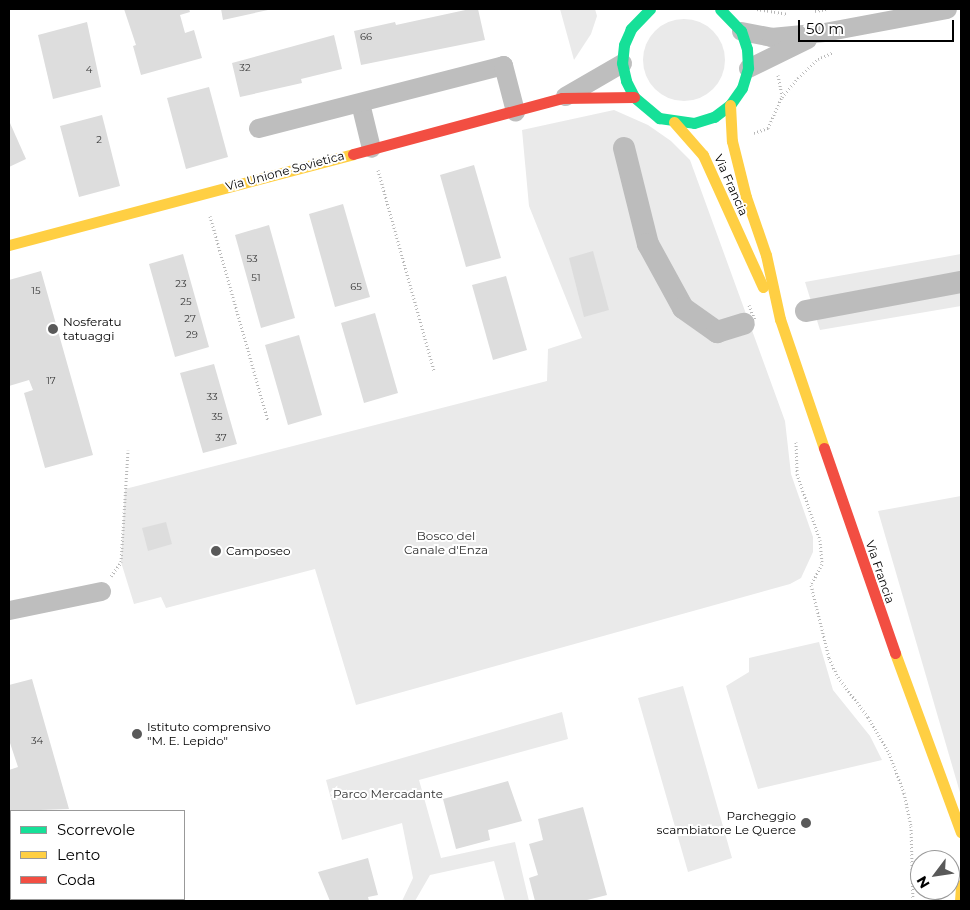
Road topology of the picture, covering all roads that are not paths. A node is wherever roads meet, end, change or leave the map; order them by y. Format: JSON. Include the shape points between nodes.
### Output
{"nodes":[{"id":1,"x":720,"y":9,"type":"edge"},
{"id":2,"x":947,"y":9,"type":"edge"},
{"id":3,"x":645,"y":11,"type":"edge"},
{"id":4,"x":741,"y":31,"type":"junction"},
{"id":5,"x":824,"y":32,"type":"junction"},
{"id":6,"x":622,"y":63,"type":"junction"},
{"id":7,"x":748,"y":68,"type":"junction"},
{"id":8,"x":634,"y":97,"type":"junction"},
{"id":9,"x":562,"y":98,"type":"junction"},
{"id":10,"x":360,"y":103,"type":"junction"},
{"id":11,"x":730,"y":105,"type":"junction"},
{"id":12,"x":515,"y":110,"type":"junction"},
{"id":13,"x":674,"y":122,"type":"junction"},
{"id":14,"x":258,"y":128,"type":"dead end"},
{"id":15,"x":371,"y":148,"type":"junction"},
{"id":16,"x":9,"y":245,"type":"edge"},
{"id":17,"x":780,"y":319,"type":"junction"},
{"id":18,"x":101,"y":591,"type":"road end"},
{"id":19,"x":9,"y":610,"type":"edge"},
{"id":20,"x":961,"y":832,"type":"edge"},
{"id":21,"x":961,"y":885,"type":"edge"},
{"id":22,"x":960,"y":901,"type":"edge"}],
"edges":[{"from":1,"to":4,"type":"street","name":"Via Francia"},
{"from":2,"to":5,"type":"street"},
{"from":3,"to":6,"type":"street","via":[[631,29]]},
{"from":4,"to":5,"type":"street","via":[[771,37]]},
{"from":4,"to":7,"type":"street","name":"Via Francia","via":[[747,49]]},
{"from":5,"to":7,"type":"street"},
{"from":6,"to":8,"type":"street","name":"Via Francia"},
{"from":6,"to":9,"type":"street","name":"Via Unione Sovietica"},
{"from":7,"to":11,"type":"street","name":"Via Francia","via":[[742,88]]},
{"from":8,"to":9,"type":"street","name":"Via Unione Sovietica"},
{"from":8,"to":13,"type":"street","name":"Via Francia","via":[[645,109]]},
{"from":9,"to":12,"type":"street","name":"Via Unione Sovietica"},
{"from":10,"to":12,"type":"street","via":[[502,66]]},
{"from":10,"to":14,"type":"street"},
{"from":10,"to":15,"type":"street"},
{"from":11,"to":13,"type":"street","name":"Via Francia","via":[[714,117],[694,123]]},
{"from":11,"to":17,"type":"street","name":"Via Francia","via":[[732,141],[746,197],[766,255]]},
{"from":12,"to":15,"type":"street","name":"Via Unione Sovietica"},
{"from":13,"to":17,"type":"street","name":"Via Francia","via":[[703,155],[749,261]]},
{"from":15,"to":16,"type":"street","name":"Via Unione Sovietica"},
{"from":17,"to":20,"type":"street","name":"Via Francia","via":[[924,737]]},
{"from":18,"to":19,"type":"street"},
{"from":21,"to":22,"type":"street"}]}
